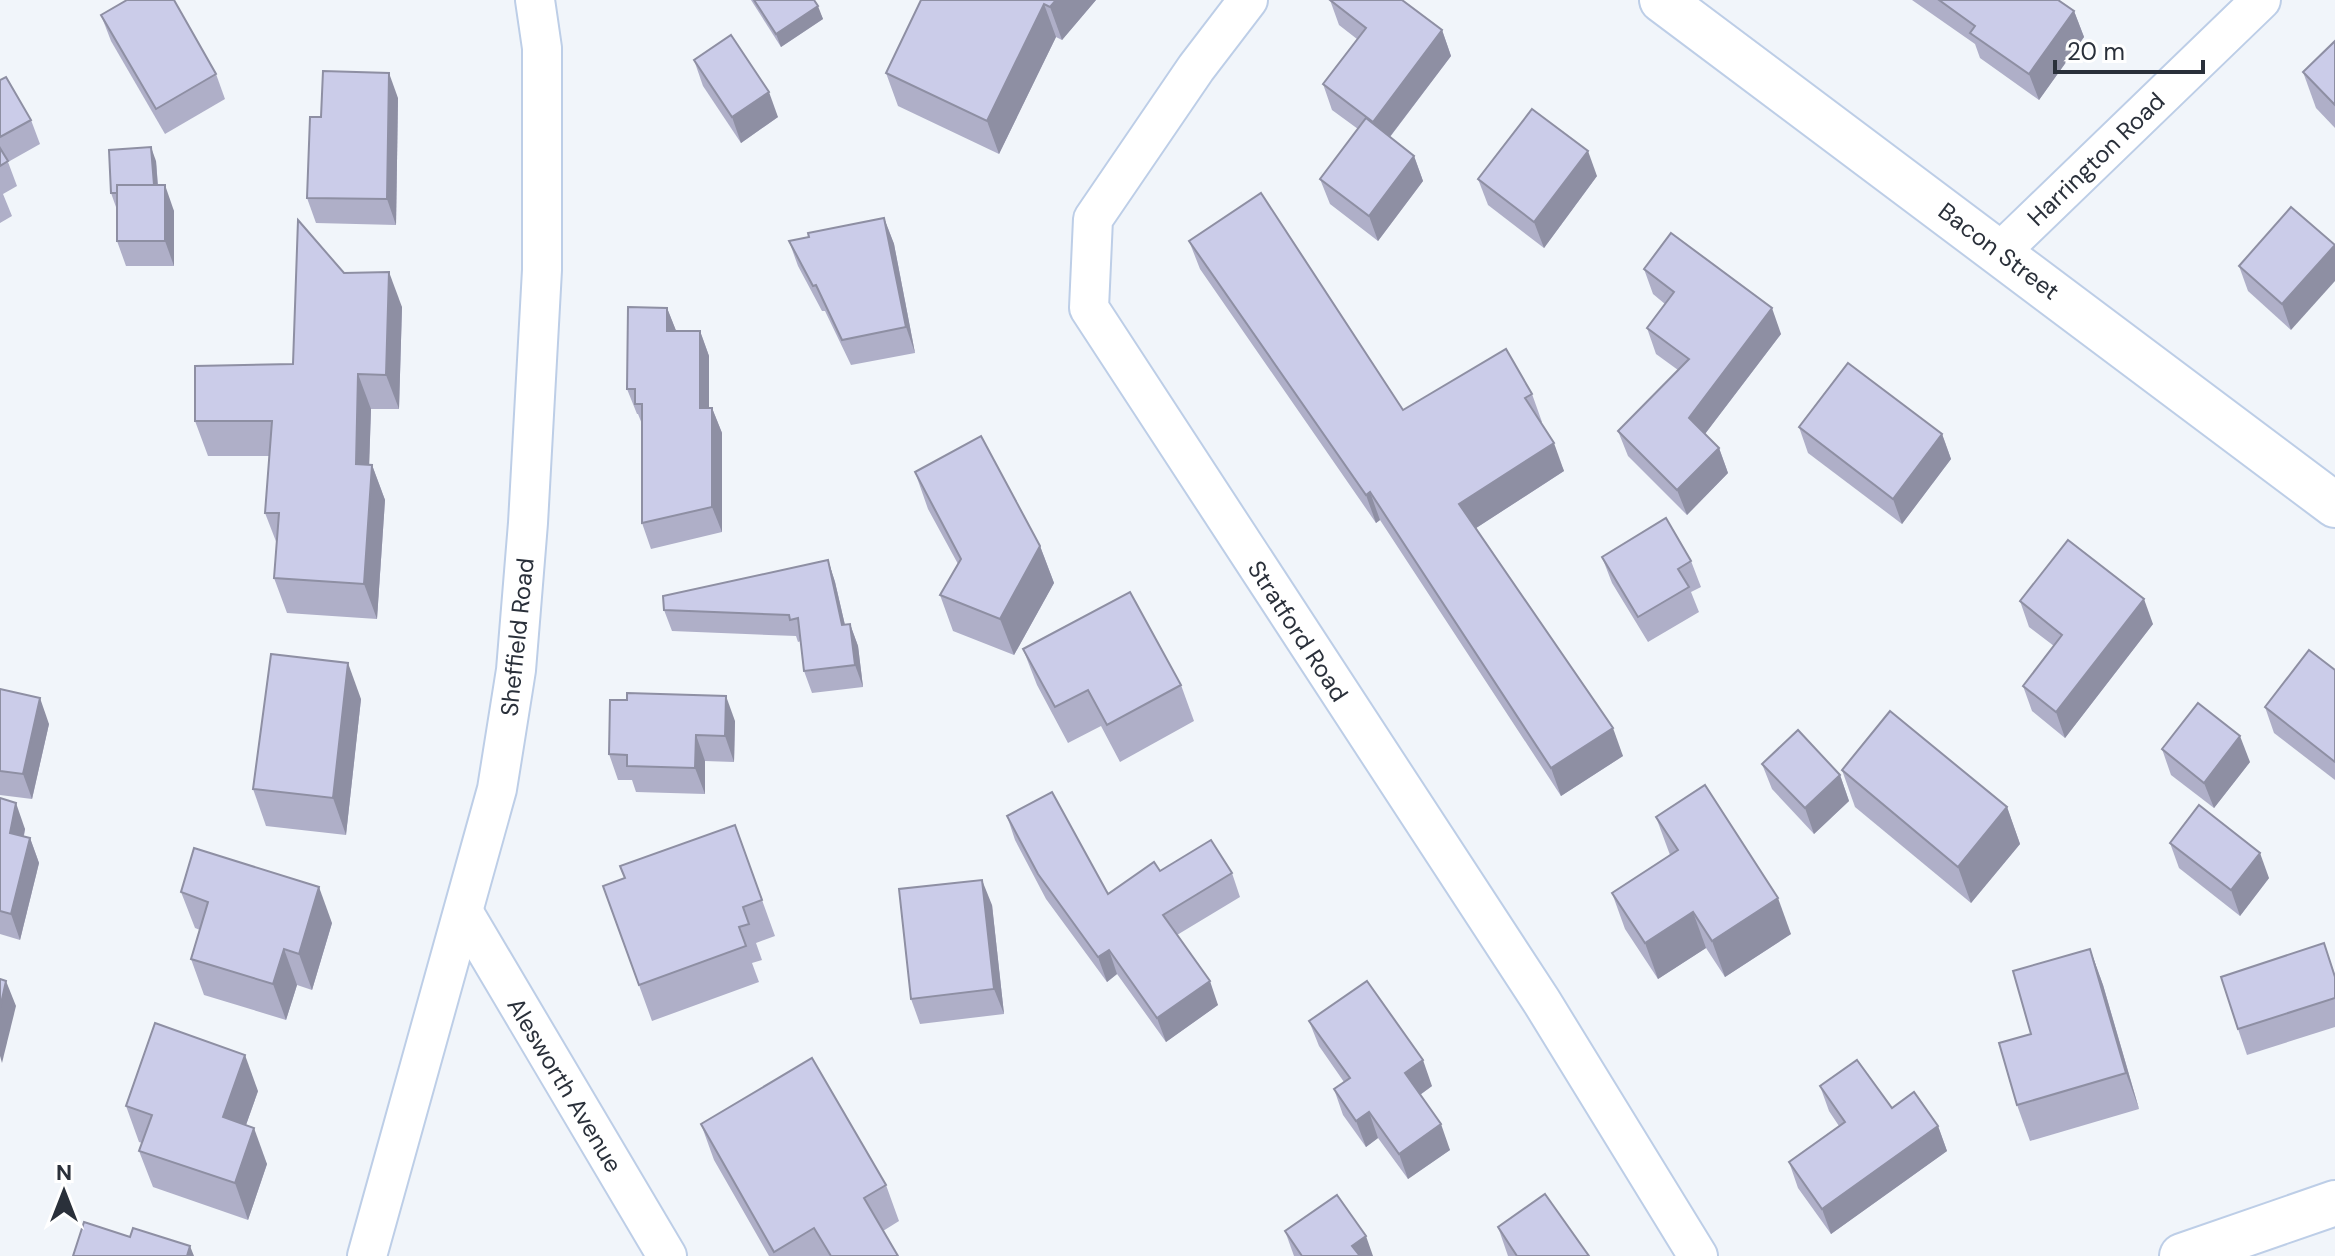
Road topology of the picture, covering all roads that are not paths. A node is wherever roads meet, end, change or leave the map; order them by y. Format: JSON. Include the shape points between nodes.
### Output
{"nodes":[{"id":1,"x":535,"y":0,"type":"edge"},
{"id":2,"x":1248,"y":0,"type":"edge"},
{"id":3,"x":1662,"y":0,"type":"edge"},
{"id":4,"x":2261,"y":0,"type":"edge"},
{"id":5,"x":2000,"y":252,"type":"junction"},
{"id":6,"x":2335,"y":505,"type":"edge"},
{"id":7,"x":464,"y":913,"type":"junction"},
{"id":8,"x":2335,"y":1203,"type":"edge"},
{"id":9,"x":367,"y":1256,"type":"edge"},
{"id":10,"x":667,"y":1256,"type":"edge"},
{"id":11,"x":1698,"y":1256,"type":"edge"},
{"id":12,"x":2182,"y":1256,"type":"edge"}],
"edges":[{"from":1,"to":7,"type":"street","name":"Sheffield Road","via":[[542,48],[542,254],[528,523],[516,670],[497,789]]},
{"from":2,"to":11,"type":"street","name":"Stratford Road","via":[[1093,219],[1089,308],[1542,1002]]},
{"from":3,"to":5,"type":"street","name":"Bacon Street"},
{"from":4,"to":5,"type":"street","name":"Harrington Road"},
{"from":5,"to":6,"type":"street","name":"Bacon Street"},
{"from":7,"to":9,"type":"street","name":"Sheffield Road"},
{"from":7,"to":10,"type":"street","name":"Alesworth Avenue"},
{"from":8,"to":12,"type":"street"}]}
